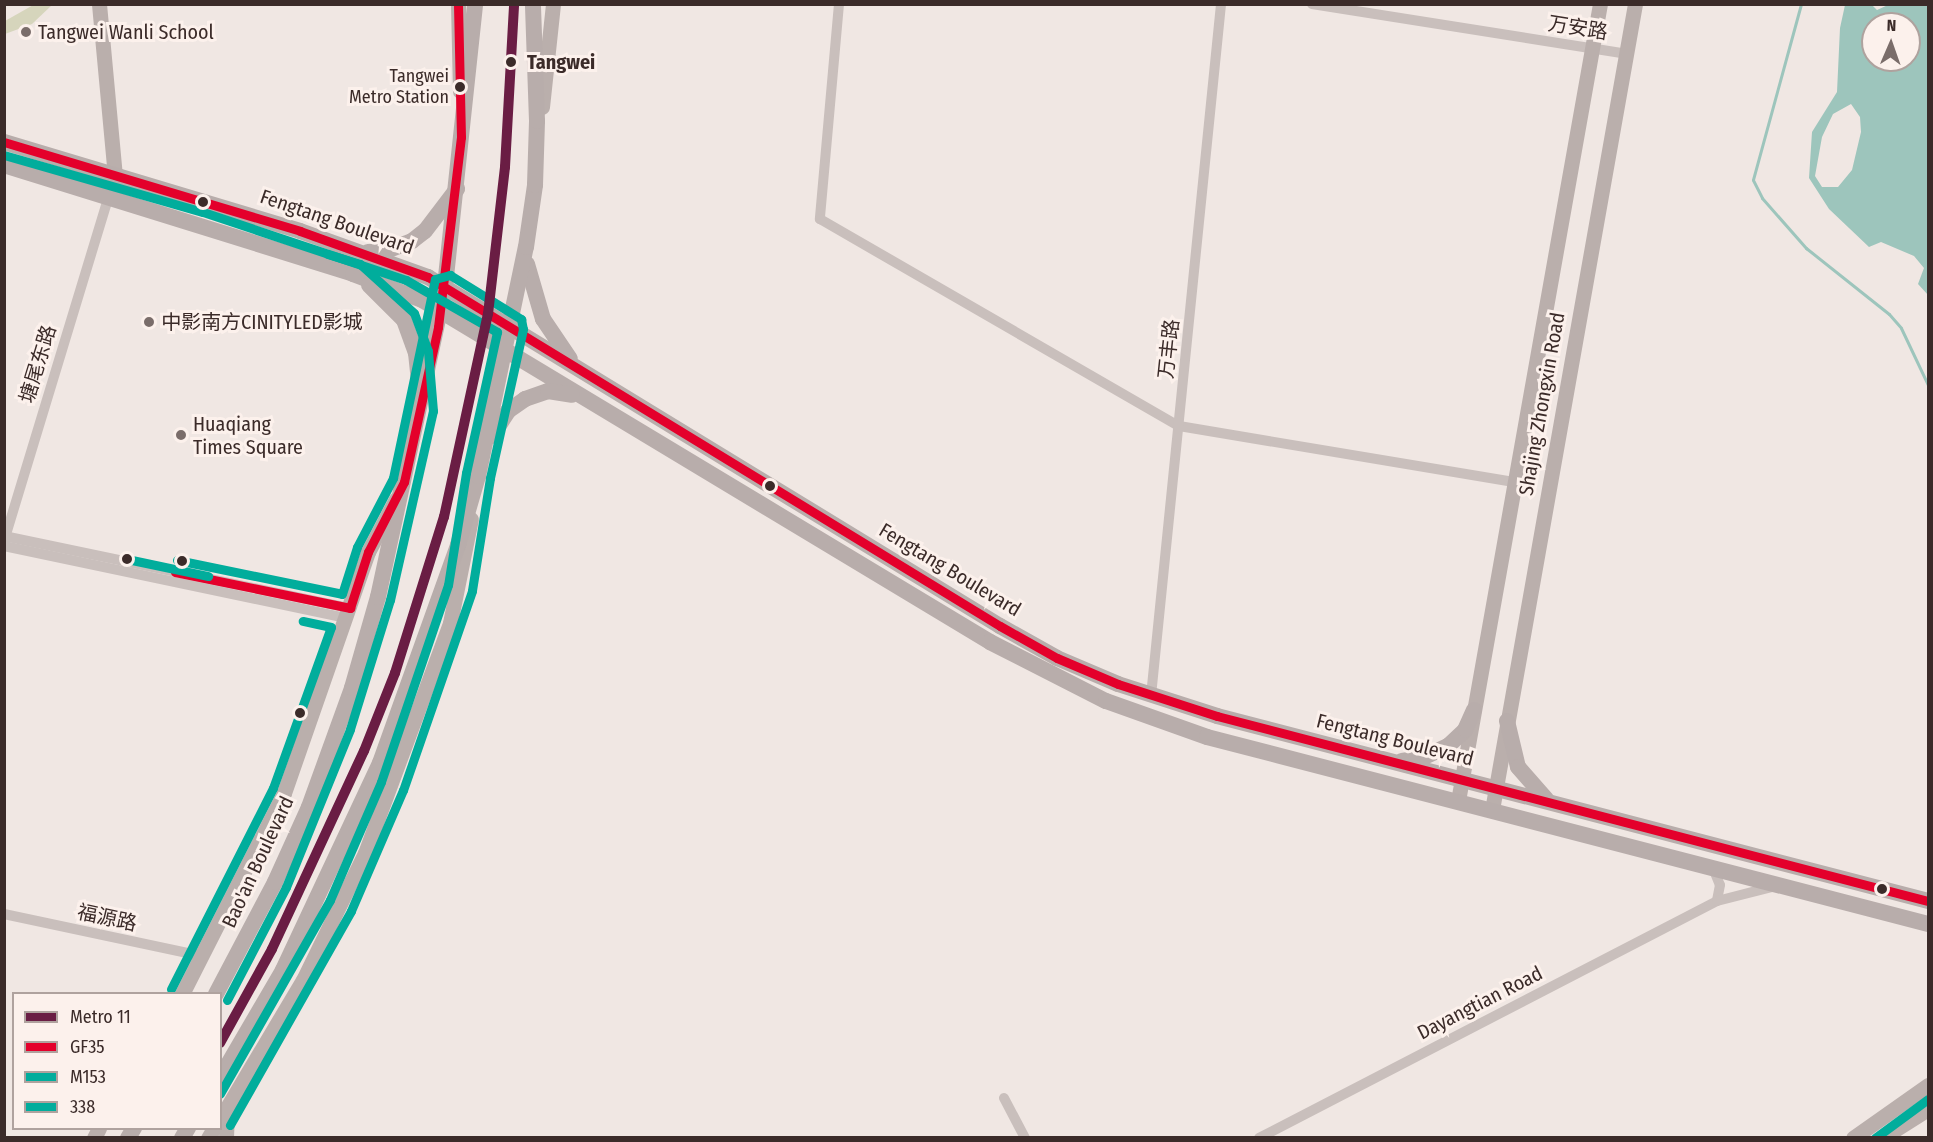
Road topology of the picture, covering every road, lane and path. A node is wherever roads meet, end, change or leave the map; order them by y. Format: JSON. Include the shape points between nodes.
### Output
{"nodes":[{"id":1,"x":99,"y":4,"type":"edge"},
{"id":2,"x":458,"y":4,"type":"edge"},
{"id":3,"x":475,"y":4,"type":"edge"},
{"id":4,"x":533,"y":4,"type":"edge"},
{"id":5,"x":553,"y":4,"type":"edge"},
{"id":6,"x":839,"y":4,"type":"edge"},
{"id":7,"x":1221,"y":4,"type":"edge"},
{"id":8,"x":1312,"y":4,"type":"edge"},
{"id":9,"x":1600,"y":4,"type":"edge"},
{"id":10,"x":1635,"y":4,"type":"edge"},
{"id":11,"x":1592,"y":49,"type":"junction"},
{"id":12,"x":1626,"y":54,"type":"junction"},
{"id":13,"x":461,"y":137,"type":"junction"},
{"id":14,"x":4,"y":142,"type":"edge"},
{"id":15,"x":537,"y":154,"type":"junction"},
{"id":16,"x":4,"y":165,"type":"edge"},
{"id":17,"x":115,"y":174,"type":"junction"},
{"id":18,"x":457,"y":189,"type":"junction"},
{"id":19,"x":108,"y":198,"type":"junction"},
{"id":20,"x":300,"y":231,"type":"junction"},
{"id":21,"x":526,"y":247,"type":"junction"},
{"id":22,"x":358,"y":251,"type":"junction"},
{"id":23,"x":292,"y":256,"type":"junction"},
{"id":24,"x":353,"y":274,"type":"junction"},
{"id":25,"x":446,"y":286,"type":"junction"},
{"id":26,"x":441,"y":310,"type":"junction"},
{"id":27,"x":511,"y":326,"type":"junction"},
{"id":28,"x":506,"y":349,"type":"junction"},
{"id":29,"x":582,"y":370,"type":"junction"},
{"id":30,"x":583,"y":399,"type":"junction"},
{"id":31,"x":421,"y":410,"type":"junction"},
{"id":32,"x":1179,"y":426,"type":"junction"},
{"id":33,"x":484,"y":450,"type":"junction"},
{"id":34,"x":478,"y":476,"type":"junction"},
{"id":35,"x":404,"y":482,"type":"junction"},
{"id":36,"x":1515,"y":482,"type":"junction"},
{"id":37,"x":5,"y":540,"type":"edge"},
{"id":38,"x":348,"y":613,"type":"junction"},
{"id":39,"x":1151,"y":696,"type":"junction"},
{"id":40,"x":1474,"y":710,"type":"junction"},
{"id":41,"x":1507,"y":721,"type":"junction"},
{"id":42,"x":1386,"y":760,"type":"junction"},
{"id":43,"x":1462,"y":779,"type":"junction"},
{"id":44,"x":1495,"y":788,"type":"junction"},
{"id":45,"x":1458,"y":801,"type":"junction"},
{"id":46,"x":1554,"y":803,"type":"junction"},
{"id":47,"x":1492,"y":810,"type":"junction"},
{"id":48,"x":1711,"y":867,"type":"junction"},
{"id":49,"x":1790,"y":887,"type":"junction"},
{"id":50,"x":1717,"y":901,"type":"junction"},
{"id":51,"x":1929,"y":901,"type":"edge"},
{"id":52,"x":4,"y":914,"type":"edge"},
{"id":53,"x":1929,"y":924,"type":"edge"},
{"id":54,"x":202,"y":956,"type":"junction"},
{"id":55,"x":233,"y":962,"type":"junction"},
{"id":56,"x":183,"y":992,"type":"edge"},
{"id":57,"x":203,"y":992,"type":"edge"},
{"id":58,"x":217,"y":992,"type":"edge"},
{"id":59,"x":222,"y":1075,"type":"edge"},
{"id":60,"x":1929,"y":1085,"type":"edge"},
{"id":61,"x":1004,"y":1098,"type":"dead end"},
{"id":62,"x":1929,"y":1109,"type":"edge"},
{"id":63,"x":224,"y":1114,"type":"edge"},
{"id":64,"x":226,"y":1137,"type":"edge"},
{"id":65,"x":1025,"y":1137,"type":"edge"},
{"id":66,"x":1259,"y":1137,"type":"edge"},
{"id":67,"x":1853,"y":1137,"type":"edge"},
{"id":68,"x":1882,"y":1137,"type":"edge"}],
"edges":[{"from":1,"to":17,"type":"street"},
{"from":2,"to":13,"type":"street"},
{"from":3,"to":13,"type":"main road","name":"Bao'an Boulevard"},
{"from":4,"to":15,"type":"main road"},
{"from":5,"to":15,"type":"street"},
{"from":6,"to":32,"type":"street","via":[[820,219]]},
{"from":7,"to":32,"type":"street","name":"万丰路"},
{"from":8,"to":11,"type":"street","name":"万安路"},
{"from":9,"to":11,"type":"street","name":"Shajing Zhongxin Road"},
{"from":10,"to":12,"type":"street","name":"Shajing Zhongxin Road"},
{"from":11,"to":12,"type":"street","name":"万安路"},
{"from":11,"to":36,"type":"street","name":"Shajing Zhongxin Road"},
{"from":12,"to":41,"type":"street","name":"Shajing Zhongxin Road"},
{"from":13,"to":18,"type":"main road","name":"Bao'an Boulevard"},
{"from":14,"to":17,"type":"main road","name":"Fengtang Boulevard"},
{"from":15,"to":21,"type":"main road"},
{"from":16,"to":19,"type":"main road","name":"Fengtang Boulevard"},
{"from":17,"to":20,"type":"main road","name":"Fengtang Boulevard"},
{"from":18,"to":22,"type":"main road","via":[[426,231],[412,241],[386,251]]},
{"from":18,"to":25,"type":"main road","name":"Bao'an Boulevard"},
{"from":19,"to":23,"type":"main road","name":"Fengtang Boulevard"},
{"from":19,"to":37,"type":"street","name":"塘尾东路"},
{"from":20,"to":22,"type":"main road","name":"Fengtang Boulevard"},
{"from":20,"to":23,"type":"main road"},
{"from":21,"to":27,"type":"main road"},
{"from":21,"to":29,"type":"main road","via":[[530,283],[543,319],[563,351]]},
{"from":22,"to":25,"type":"main road","name":"Fengtang Boulevard"},
{"from":23,"to":24,"type":"main road","name":"Fengtang Boulevard"},
{"from":24,"to":26,"type":"main road","name":"Fengtang Boulevard"},
{"from":24,"to":31,"type":"main road","via":[[380,292],[405,320],[417,359]]},
{"from":25,"to":26,"type":"main road","name":"Bao'an Boulevard"},
{"from":25,"to":27,"type":"main road","name":"Fengtang Boulevard"},
{"from":26,"to":28,"type":"main road","name":"Fengtang Boulevard"},
{"from":26,"to":31,"type":"main road","name":"Bao'an Boulevard"},
{"from":27,"to":28,"type":"main road"},
{"from":27,"to":29,"type":"main road","name":"Fengtang Boulevard"},
{"from":28,"to":30,"type":"main road","name":"Fengtang Boulevard"},
{"from":28,"to":33,"type":"main road"},
{"from":29,"to":39,"type":"main road","name":"Fengtang Boulevard","via":[[1028,643]]},
{"from":30,"to":33,"type":"main road","via":[[553,391],[530,396],[508,411]]},
{"from":30,"to":45,"type":"main road","name":"Fengtang Boulevard","via":[[990,642],[1087,693],[1207,736]]},
{"from":31,"to":35,"type":"main road","name":"Bao'an Boulevard"},
{"from":32,"to":36,"type":"street"},
{"from":32,"to":39,"type":"street","name":"万丰路"},
{"from":33,"to":34,"type":"main road"},
{"from":34,"to":59,"type":"main road","via":[[447,577],[380,763],[283,970]]},
{"from":34,"to":63,"type":"street","via":[[455,605],[392,786],[341,905]]},
{"from":35,"to":38,"type":"street","via":[[368,552]]},
{"from":35,"to":55,"type":"main road","name":"Bao'an Boulevard","via":[[378,597],[342,717],[309,807]]},
{"from":36,"to":40,"type":"street","name":"Shajing Zhongxin Road"},
{"from":37,"to":38,"type":"street"},
{"from":38,"to":54,"type":"street","via":[[284,793]]},
{"from":39,"to":42,"type":"main road","name":"Fengtang Boulevard"},
{"from":40,"to":42,"type":"main road","via":[[1460,736],[1440,751],[1413,760]]},
{"from":40,"to":43,"type":"street","name":"Shajing Zhongxin Road"},
{"from":41,"to":44,"type":"street","name":"Shajing Zhongxin Road"},
{"from":41,"to":46,"type":"main road","via":[[1511,750],[1523,776]]},
{"from":42,"to":43,"type":"main road","name":"Fengtang Boulevard"},
{"from":43,"to":44,"type":"main road","name":"Fengtang Boulevard"},
{"from":43,"to":45,"type":"street","name":"Shajing Zhongxin Road"},
{"from":44,"to":46,"type":"main road","name":"Fengtang Boulevard"},
{"from":44,"to":47,"type":"street","name":"Shajing Zhongxin Road"},
{"from":45,"to":47,"type":"main road","name":"Fengtang Boulevard"},
{"from":46,"to":51,"type":"main road","name":"Fengtang Boulevard"},
{"from":47,"to":48,"type":"main road","name":"Fengtang Boulevard"},
{"from":48,"to":49,"type":"main road","name":"Fengtang Boulevard"},
{"from":48,"to":50,"type":"street","via":[[1720,879]]},
{"from":49,"to":50,"type":"street","name":"Dayangtian Road","via":[[1750,890]]},
{"from":49,"to":53,"type":"main road","name":"Fengtang Boulevard"},
{"from":50,"to":66,"type":"street","name":"Dayangtian Road"},
{"from":52,"to":54,"type":"street","name":"福源路"},
{"from":54,"to":56,"type":"street"},
{"from":55,"to":57,"type":"main road"},
{"from":55,"to":58,"type":"main road","name":"Bao'an Boulevard"},
{"from":60,"to":67,"type":"street"},
{"from":61,"to":65,"type":"street"},
{"from":62,"to":68,"type":"street"},
{"from":63,"to":64,"type":"street"}]}
